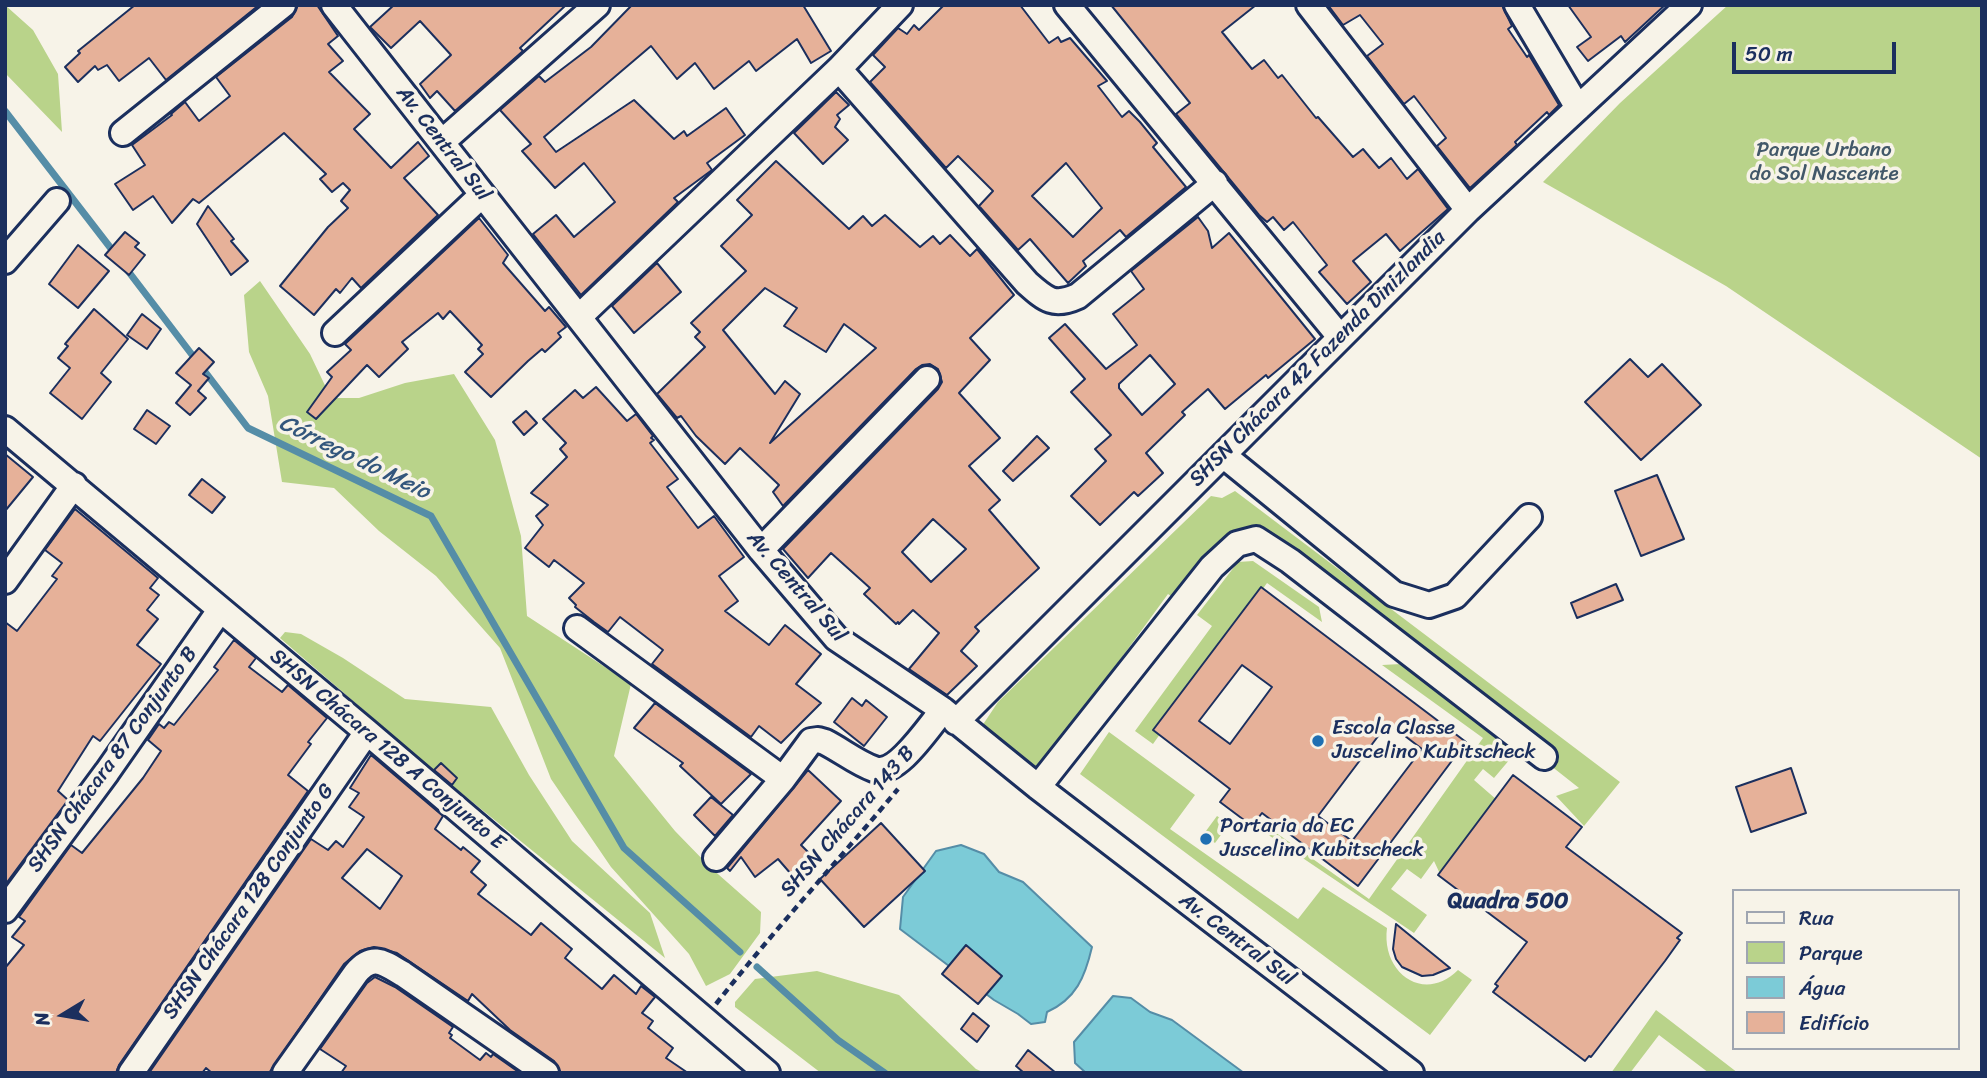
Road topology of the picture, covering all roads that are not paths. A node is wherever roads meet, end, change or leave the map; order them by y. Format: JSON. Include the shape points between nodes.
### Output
{"nodes":[{"id":1,"x":283,"y":5,"type":"edge"},
{"id":2,"x":334,"y":5,"type":"edge"},
{"id":3,"x":597,"y":5,"type":"edge"},
{"id":4,"x":900,"y":5,"type":"edge"},
{"id":5,"x":1067,"y":5,"type":"edge"},
{"id":6,"x":1309,"y":5,"type":"edge"},
{"id":7,"x":1517,"y":5,"type":"edge"},
{"id":8,"x":1689,"y":5,"type":"edge"},
{"id":9,"x":839,"y":69,"type":"junction"},
{"id":10,"x":1577,"y":108,"type":"junction"},
{"id":11,"x":123,"y":133,"type":"dead end"},
{"id":12,"x":442,"y":142,"type":"junction"},
{"id":13,"x":1215,"y":183,"type":"junction"},
{"id":14,"x":482,"y":195,"type":"junction"},
{"id":15,"x":57,"y":201,"type":"dead end"},
{"id":16,"x":1468,"y":210,"type":"junction"},
{"id":17,"x":5,"y":261,"type":"edge"},
{"id":18,"x":579,"y":317,"type":"junction"},
{"id":19,"x":335,"y":333,"type":"dead end"},
{"id":20,"x":1340,"y":337,"type":"junction"},
{"id":21,"x":927,"y":379,"type":"dead end"},
{"id":22,"x":5,"y":429,"type":"edge"},
{"id":23,"x":1223,"y":455,"type":"junction"},
{"id":24,"x":74,"y":485,"type":"junction"},
{"id":25,"x":1529,"y":517,"type":"dead end"},
{"id":26,"x":761,"y":550,"type":"junction"},
{"id":27,"x":5,"y":581,"type":"edge"},
{"id":28,"x":220,"y":610,"type":"junction"},
{"id":29,"x":577,"y":628,"type":"dead end"},
{"id":30,"x":949,"y":716,"type":"junction"},
{"id":31,"x":367,"y":732,"type":"junction"},
{"id":32,"x":1544,"y":757,"type":"dead end"},
{"id":33,"x":783,"y":779,"type":"junction"},
{"id":34,"x":1038,"y":787,"type":"junction"},
{"id":35,"x":716,"y":858,"type":"dead end"},
{"id":36,"x":5,"y":910,"type":"edge"},
{"id":37,"x":131,"y":1073,"type":"edge"},
{"id":38,"x":285,"y":1073,"type":"edge"},
{"id":39,"x":546,"y":1073,"type":"edge"},
{"id":40,"x":767,"y":1073,"type":"edge"},
{"id":41,"x":1411,"y":1073,"type":"edge"}],
"edges":[{"from":1,"to":11,"type":"street"},
{"from":2,"to":12,"type":"street","name":"Av. Central Sul"},
{"from":3,"to":12,"type":"street"},
{"from":4,"to":9,"type":"street"},
{"from":5,"to":13,"type":"street"},
{"from":6,"to":16,"type":"street"},
{"from":7,"to":10,"type":"street"},
{"from":8,"to":10,"type":"street","name":"SHSN Chácara 42 Fazenda Dinizlandia"},
{"from":9,"to":13,"type":"street","via":[[1027,284],[1057,303],[1078,296]]},
{"from":9,"to":18,"type":"street"},
{"from":10,"to":16,"type":"street","name":"SHSN Chácara 42 Fazenda Dinizlandia"},
{"from":12,"to":14,"type":"street","name":"Av. Central Sul"},
{"from":13,"to":20,"type":"street"},
{"from":14,"to":18,"type":"street","name":"Av. Central Sul"},
{"from":14,"to":19,"type":"street"},
{"from":15,"to":17,"type":"street"},
{"from":16,"to":20,"type":"street","name":"SHSN Chácara 42 Fazenda Dinizlandia"},
{"from":18,"to":26,"type":"street","name":"Av. Central Sul"},
{"from":20,"to":23,"type":"street","name":"SHSN Chácara 42 Fazenda Dinizlandia"},
{"from":21,"to":26,"type":"street"},
{"from":22,"to":24,"type":"street","name":"SHSN Chácara 128 A Conjunto E"},
{"from":23,"to":25,"type":"street","via":[[1394,594],[1429,605],[1455,596]]},
{"from":23,"to":30,"type":"street","name":"SHSN Chácara 42 Fazenda Dinizlandia"},
{"from":24,"to":27,"type":"street"},
{"from":24,"to":28,"type":"street","name":"SHSN Chácara 128 A Conjunto E"},
{"from":26,"to":30,"type":"street","name":"Av. Central Sul","via":[[836,638]]},
{"from":28,"to":31,"type":"street","name":"SHSN Chácara 128 A Conjunto E"},
{"from":28,"to":36,"type":"street","name":"SHSN Chácara 87 Conjunto B"},
{"from":29,"to":33,"type":"street"},
{"from":30,"to":33,"type":"street","name":"SHSN Chácara 42 Fazenda Dinizlandia","via":[[887,769],[876,770],[818,740],[811,741]]},
{"from":30,"to":34,"type":"street","name":"Av. Central Sul"},
{"from":31,"to":37,"type":"street","name":"SHSN Chácara 128 Conjunto G"},
{"from":31,"to":40,"type":"street","name":"SHSN Chácara 128 A Conjunto E"},
{"from":32,"to":34,"type":"street","via":[[1256,539],[1237,544],[1212,567]]},
{"from":33,"to":35,"type":"street"},
{"from":34,"to":41,"type":"street","name":"Av. Central Sul"},
{"from":38,"to":39,"type":"street","via":[[356,973],[372,961],[384,963]]}]}
